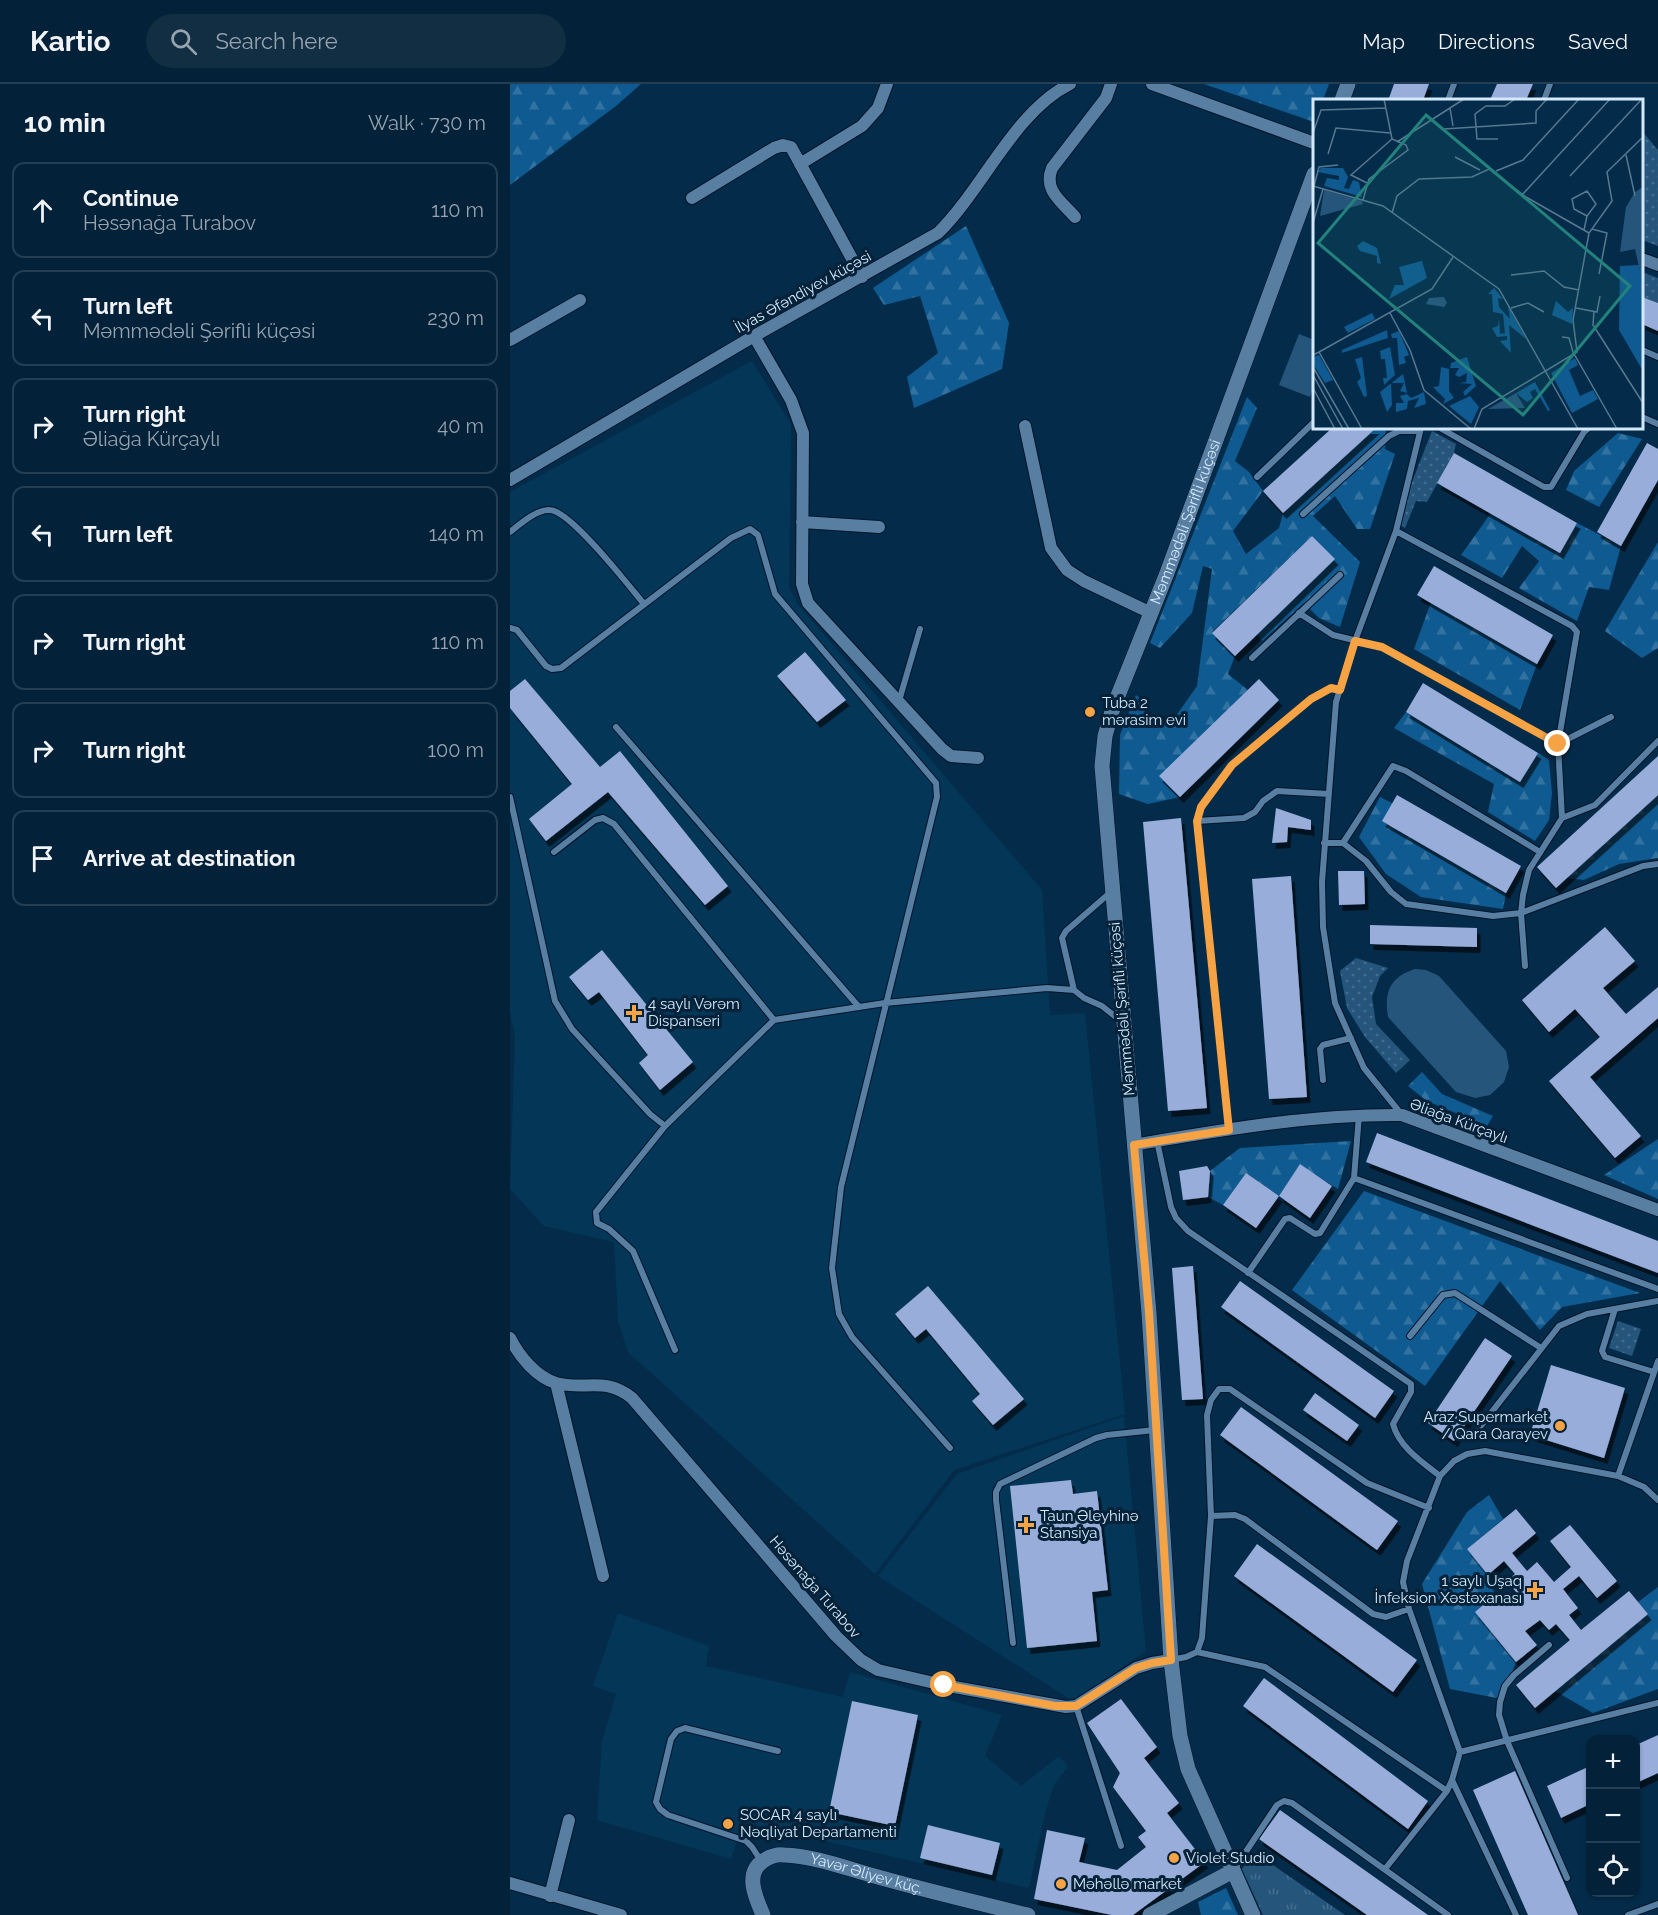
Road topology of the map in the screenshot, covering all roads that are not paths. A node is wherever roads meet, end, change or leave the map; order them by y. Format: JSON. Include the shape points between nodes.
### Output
{"nodes":[{"id":1,"x":887,"y":84,"type":"edge"},
{"id":2,"x":1070,"y":84,"type":"edge"},
{"id":3,"x":1111,"y":84,"type":"edge"},
{"id":4,"x":1152,"y":84,"type":"edge"},
{"id":5,"x":1348,"y":84,"type":"edge"},
{"id":6,"x":1454,"y":84,"type":"edge"},
{"id":7,"x":1550,"y":84,"type":"edge"},
{"id":8,"x":1342,"y":99,"type":"edge"},
{"id":9,"x":1448,"y":99,"type":"edge"},
{"id":10,"x":1544,"y":99,"type":"edge"},
{"id":11,"x":1313,"y":143,"type":"edge"},
{"id":12,"x":800,"y":164,"type":"junction"},
{"id":13,"x":1313,"y":177,"type":"edge"},
{"id":14,"x":692,"y":198,"type":"dead end"},
{"id":15,"x":1075,"y":217,"type":"dead end"},
{"id":16,"x":1643,"y":260,"type":"edge"},
{"id":17,"x":1658,"y":265,"type":"edge"},
{"id":18,"x":862,"y":277,"type":"junction"},
{"id":19,"x":580,"y":300,"type":"dead end"},
{"id":20,"x":754,"y":336,"type":"junction"},
{"id":21,"x":510,"y":340,"type":"edge"},
{"id":22,"x":1643,"y":352,"type":"edge"},
{"id":23,"x":1658,"y":357,"type":"edge"},
{"id":24,"x":1643,"y":418,"type":"edge"},
{"id":25,"x":1313,"y":423,"type":"edge"},
{"id":26,"x":1658,"y":424,"type":"edge"},
{"id":27,"x":1025,"y":426,"type":"dead end"},
{"id":28,"x":1421,"y":429,"type":"edge"},
{"id":29,"x":1442,"y":429,"type":"edge"},
{"id":30,"x":1587,"y":429,"type":"edge"},
{"id":31,"x":1257,"y":477,"type":"dead end"},
{"id":32,"x":510,"y":480,"type":"edge"},
{"id":33,"x":1303,"y":514,"type":"dead end"},
{"id":34,"x":802,"y":522,"type":"junction"},
{"id":35,"x":879,"y":527,"type":"dead end"},
{"id":36,"x":1396,"y":531,"type":"junction"},
{"id":37,"x":510,"y":532,"type":"edge"},
{"id":38,"x":1340,"y":575,"type":"dead end"},
{"id":39,"x":644,"y":604,"type":"junction"},
{"id":40,"x":1151,"y":613,"type":"junction"},
{"id":41,"x":1299,"y":613,"type":"junction"},
{"id":42,"x":510,"y":627,"type":"edge"},
{"id":43,"x":920,"y":629,"type":"dead end"},
{"id":44,"x":1355,"y":641,"type":"junction"},
{"id":45,"x":1252,"y":658,"type":"dead end"},
{"id":46,"x":1340,"y":690,"type":"junction"},
{"id":47,"x":898,"y":702,"type":"junction"},
{"id":48,"x":1611,"y":717,"type":"dead end"},
{"id":49,"x":616,"y":727,"type":"dead end"},
{"id":50,"x":1658,"y":741,"type":"edge"},
{"id":51,"x":1558,"y":744,"type":"junction"},
{"id":52,"x":978,"y":758,"type":"dead end"},
{"id":53,"x":1329,"y":794,"type":"junction"},
{"id":54,"x":510,"y":797,"type":"edge"},
{"id":55,"x":1562,"y":818,"type":"junction"},
{"id":56,"x":1197,"y":821,"type":"junction"},
{"id":57,"x":1324,"y":843,"type":"junction"},
{"id":58,"x":1343,"y":843,"type":"junction"},
{"id":59,"x":554,"y":852,"type":"dead end"},
{"id":60,"x":1540,"y":852,"type":"junction"},
{"id":61,"x":1658,"y":864,"type":"edge"},
{"id":62,"x":1112,"y":891,"type":"junction"},
{"id":63,"x":1521,"y":913,"type":"junction"},
{"id":64,"x":1525,"y":966,"type":"dead end"},
{"id":65,"x":1074,"y":990,"type":"junction"},
{"id":66,"x":885,"y":1003,"type":"junction"},
{"id":67,"x":860,"y":1007,"type":"junction"},
{"id":68,"x":774,"y":1020,"type":"junction"},
{"id":69,"x":1123,"y":1023,"type":"junction"},
{"id":70,"x":1351,"y":1038,"type":"junction"},
{"id":71,"x":1323,"y":1080,"type":"dead end"},
{"id":72,"x":1359,"y":1114,"type":"junction"},
{"id":73,"x":1402,"y":1115,"type":"junction"},
{"id":74,"x":665,"y":1126,"type":"junction"},
{"id":75,"x":1229,"y":1130,"type":"junction"},
{"id":76,"x":1157,"y":1141,"type":"junction"},
{"id":77,"x":1134,"y":1145,"type":"junction"},
{"id":78,"x":1354,"y":1178,"type":"junction"},
{"id":79,"x":1658,"y":1210,"type":"edge"},
{"id":80,"x":1248,"y":1273,"type":"junction"},
{"id":81,"x":1658,"y":1289,"type":"edge"},
{"id":82,"x":1658,"y":1301,"type":"edge"},
{"id":83,"x":1615,"y":1309,"type":"junction"},
{"id":84,"x":1410,"y":1336,"type":"dead end"},
{"id":85,"x":510,"y":1338,"type":"edge"},
{"id":86,"x":1541,"y":1348,"type":"junction"},
{"id":87,"x":675,"y":1350,"type":"dead end"},
{"id":88,"x":1658,"y":1361,"type":"edge"},
{"id":89,"x":1654,"y":1372,"type":"junction"},
{"id":90,"x":556,"y":1383,"type":"junction"},
{"id":91,"x":1156,"y":1430,"type":"junction"},
{"id":92,"x":1473,"y":1436,"type":"dead end"},
{"id":93,"x":950,"y":1448,"type":"dead end"},
{"id":94,"x":1440,"y":1476,"type":"junction"},
{"id":95,"x":1618,"y":1476,"type":"junction"},
{"id":96,"x":1658,"y":1500,"type":"edge"},
{"id":97,"x":1429,"y":1508,"type":"junction"},
{"id":98,"x":1211,"y":1516,"type":"junction"},
{"id":99,"x":603,"y":1576,"type":"dead end"},
{"id":100,"x":1408,"y":1609,"type":"junction"},
{"id":101,"x":1013,"y":1643,"type":"dead end"},
{"id":102,"x":1549,"y":1645,"type":"dead end"},
{"id":103,"x":1197,"y":1652,"type":"junction"},
{"id":104,"x":1171,"y":1660,"type":"junction"},
{"id":105,"x":1658,"y":1703,"type":"edge"},
{"id":106,"x":1076,"y":1706,"type":"junction"},
{"id":107,"x":1507,"y":1741,"type":"junction"},
{"id":108,"x":778,"y":1751,"type":"dead end"},
{"id":109,"x":1460,"y":1752,"type":"junction"},
{"id":110,"x":1452,"y":1780,"type":"junction"},
{"id":111,"x":1447,"y":1791,"type":"junction"},
{"id":112,"x":569,"y":1820,"type":"dead end"},
{"id":113,"x":1121,"y":1846,"type":"dead end"},
{"id":114,"x":762,"y":1861,"type":"junction"},
{"id":115,"x":1385,"y":1869,"type":"junction"},
{"id":116,"x":1233,"y":1871,"type":"junction"},
{"id":117,"x":1567,"y":1878,"type":"dead end"},
{"id":118,"x":510,"y":1883,"type":"edge"},
{"id":119,"x":550,"y":1896,"type":"junction"},
{"id":120,"x":1658,"y":1904,"type":"edge"},
{"id":121,"x":621,"y":1915,"type":"edge"},
{"id":122,"x":763,"y":1915,"type":"edge"},
{"id":123,"x":1028,"y":1915,"type":"edge"},
{"id":124,"x":1150,"y":1915,"type":"edge"},
{"id":125,"x":1253,"y":1915,"type":"edge"},
{"id":126,"x":1448,"y":1915,"type":"edge"},
{"id":127,"x":1516,"y":1915,"type":"edge"},
{"id":128,"x":1628,"y":1915,"type":"edge"}],
"edges":[{"from":1,"to":12,"type":"street","via":[[878,108],[862,126]]},
{"from":2,"to":18,"type":"street","name":"İlyas Əfəndiyev küçəsi","via":[[1039,105],[956,216],[938,233]]},
{"from":3,"to":15,"type":"street","via":[[1106,98],[1048,178],[1050,187]]},
{"from":4,"to":11,"type":"street"},
{"from":5,"to":8,"type":"street"},
{"from":6,"to":9,"type":"lane"},
{"from":7,"to":10,"type":"lane"},
{"from":12,"to":14,"type":"street","via":[[791,147],[783,144]]},
{"from":12,"to":18,"type":"street"},
{"from":13,"to":40,"type":"street","name":"Məmmədəli Şərifli küçəsi"},
{"from":16,"to":17,"type":"street"},
{"from":18,"to":20,"type":"street","name":"İlyas Əfəndiyev küçəsi"},
{"from":19,"to":21,"type":"street"},
{"from":20,"to":32,"type":"street","name":"İlyas Əfəndiyev küçəsi"},
{"from":20,"to":34,"type":"street","via":[[791,400],[803,433]]},
{"from":22,"to":23,"type":"lane"},
{"from":24,"to":26,"type":"lane"},
{"from":25,"to":31,"type":"lane"},
{"from":27,"to":40,"type":"street","via":[[1051,548],[1067,570]]},
{"from":28,"to":33,"type":"lane","via":[[1389,436]]},
{"from":28,"to":36,"type":"lane"},
{"from":29,"to":30,"type":"lane","via":[[1544,487],[1551,487]]},
{"from":34,"to":35,"type":"street"},
{"from":34,"to":47,"type":"street","via":[[802,584],[808,603]]},
{"from":36,"to":44,"type":"lane"},
{"from":36,"to":51,"type":"lane","via":[[1577,632]]},
{"from":37,"to":39,"type":"lane","via":[[542,511],[562,513],[596,545]]},
{"from":38,"to":41,"type":"lane"},
{"from":39,"to":42,"type":"lane","via":[[561,668],[546,666],[517,630]]},
{"from":39,"to":66,"type":"lane","via":[[731,538],[750,529],[758,535],[775,594],[936,783],[937,797]]},
{"from":40,"to":62,"type":"street","name":"Məmmədəli Şərifli küçəsi","via":[[1105,736],[1102,766]]},
{"from":41,"to":44,"type":"lane","via":[[1333,635]]},
{"from":41,"to":45,"type":"lane"},
{"from":43,"to":47,"type":"lane"},
{"from":44,"to":46,"type":"lane"},
{"from":44,"to":51,"type":"lane","via":[[1382,647]]},
{"from":46,"to":53,"type":"lane"},
{"from":46,"to":56,"type":"lane","via":[[1331,688],[1311,699],[1232,765],[1201,807]]},
{"from":47,"to":52,"type":"street","via":[[951,756]]},
{"from":48,"to":51,"type":"lane"},
{"from":49,"to":67,"type":"lane"},
{"from":50,"to":55,"type":"lane","via":[[1595,805]]},
{"from":51,"to":55,"type":"lane"},
{"from":53,"to":56,"type":"lane","via":[[1276,791],[1244,818]]},
{"from":53,"to":57,"type":"lane"},
{"from":54,"to":74,"type":"lane","via":[[555,1001],[572,1029]]},
{"from":55,"to":60,"type":"lane"},
{"from":56,"to":75,"type":"lane"},
{"from":57,"to":58,"type":"lane"},
{"from":57,"to":70,"type":"lane","via":[[1323,927],[1335,1003]]},
{"from":58,"to":60,"type":"lane","via":[[1393,766]]},
{"from":58,"to":63,"type":"lane","via":[[1366,861],[1406,904],[1493,916]]},
{"from":59,"to":68,"type":"lane","via":[[595,820],[603,818],[614,824]]},
{"from":60,"to":63,"type":"lane","via":[[1529,870]]},
{"from":61,"to":63,"type":"lane","via":[[1643,866]]},
{"from":62,"to":65,"type":"lane","via":[[1062,938]]},
{"from":62,"to":69,"type":"street","name":"Məmmədəli Şərifli küçəsi"},
{"from":63,"to":64,"type":"lane"},
{"from":65,"to":66,"type":"lane","via":[[1047,988]]},
{"from":65,"to":69,"type":"lane"},
{"from":66,"to":67,"type":"lane"},
{"from":66,"to":93,"type":"lane","via":[[841,1187],[832,1268],[839,1314],[852,1337]]},
{"from":67,"to":68,"type":"lane"},
{"from":68,"to":74,"type":"lane"},
{"from":69,"to":77,"type":"street","name":"Məmmədəli Şərifli küçəsi"},
{"from":70,"to":71,"type":"lane","via":[[1320,1049]]},
{"from":70,"to":73,"type":"lane","via":[[1364,1068]]},
{"from":72,"to":73,"type":"street","name":"Əliağa Kürçaylı"},
{"from":72,"to":75,"type":"street","name":"Əliağa Kürçaylı"},
{"from":72,"to":78,"type":"lane"},
{"from":73,"to":79,"type":"street","name":"Əliağa Kürçaylı"},
{"from":74,"to":87,"type":"lane","via":[[596,1212],[597,1222],[633,1251]]},
{"from":75,"to":76,"type":"street","name":"Əliağa Kürçaylı"},
{"from":76,"to":77,"type":"street","name":"Əliağa Kürçaylı"},
{"from":76,"to":80,"type":"lane","via":[[1176,1218],[1188,1231]]},
{"from":77,"to":91,"type":"street","name":"Məmmədəli Şərifli küçəsi"},
{"from":78,"to":80,"type":"lane","via":[[1320,1233],[1285,1219]]},
{"from":78,"to":81,"type":"lane"},
{"from":80,"to":94,"type":"lane","via":[[1411,1384],[1411,1392],[1393,1424],[1396,1434]]},
{"from":82,"to":83,"type":"lane"},
{"from":83,"to":86,"type":"lane","via":[[1587,1314],[1559,1326]]},
{"from":83,"to":89,"type":"lane","via":[[1602,1351],[1605,1357]]},
{"from":84,"to":86,"type":"lane","via":[[1443,1295],[1455,1293]]},
{"from":85,"to":90,"type":"street","name":"Həsənağa Turabov","via":[[532,1368]]},
{"from":86,"to":92,"type":"lane"},
{"from":88,"to":89,"type":"lane"},
{"from":89,"to":95,"type":"lane"},
{"from":90,"to":99,"type":"street"},
{"from":90,"to":106,"type":"street","name":"Həsənağa Turabov","via":[[608,1386],[632,1398],[836,1636],[861,1660],[878,1670],[944,1685],[1055,1706]]},
{"from":91,"to":101,"type":"lane","via":[[1095,1438],[1000,1484],[996,1500]]},
{"from":91,"to":104,"type":"street","name":"Məmmədəli Şərifli küçəsi"},
{"from":94,"to":95,"type":"lane","via":[[1467,1454],[1485,1452]]},
{"from":94,"to":97,"type":"lane"},
{"from":95,"to":96,"type":"lane","via":[[1644,1487]]},
{"from":97,"to":98,"type":"lane","via":[[1367,1483],[1230,1389],[1219,1389],[1211,1400],[1208,1415]]},
{"from":97,"to":100,"type":"lane","via":[[1407,1561],[1403,1582]]},
{"from":98,"to":100,"type":"lane","via":[[1235,1515],[1245,1519],[1373,1614],[1386,1617]]},
{"from":98,"to":103,"type":"lane","via":[[1204,1625]]},
{"from":100,"to":109,"type":"lane"},
{"from":102,"to":107,"type":"lane","via":[[1505,1686],[1499,1715]]},
{"from":103,"to":104,"type":"lane"},
{"from":103,"to":111,"type":"lane","via":[[1265,1667]]},
{"from":104,"to":106,"type":"street","via":[[1136,1668]]},
{"from":104,"to":116,"type":"street","name":"Məmmədəli Şərifli küçəsi","via":[[1188,1769]]},
{"from":105,"to":107,"type":"lane"},
{"from":106,"to":113,"type":"lane"},
{"from":107,"to":109,"type":"lane"},
{"from":107,"to":117,"type":"lane"},
{"from":108,"to":114,"type":"lane","via":[[685,1728],[677,1731],[671,1738],[656,1802],[669,1815],[746,1841]]},
{"from":109,"to":110,"type":"lane"},
{"from":110,"to":111,"type":"lane"},
{"from":110,"to":127,"type":"lane"},
{"from":111,"to":115,"type":"lane"},
{"from":112,"to":119,"type":"street"},
{"from":114,"to":122,"type":"street","via":[[752,1877]]},
{"from":114,"to":123,"type":"street","name":"Yavər Əliyev küç.","via":[[783,1855],[812,1859]]},
{"from":115,"to":116,"type":"lane","via":[[1284,1801],[1277,1805]]},
{"from":115,"to":126,"type":"lane"},
{"from":116,"to":124,"type":"street"},
{"from":116,"to":125,"type":"street","name":"Məmmədəli Şərifli küçəsi"},
{"from":118,"to":119,"type":"street"},
{"from":119,"to":121,"type":"street"},
{"from":120,"to":128,"type":"lane"}]}
